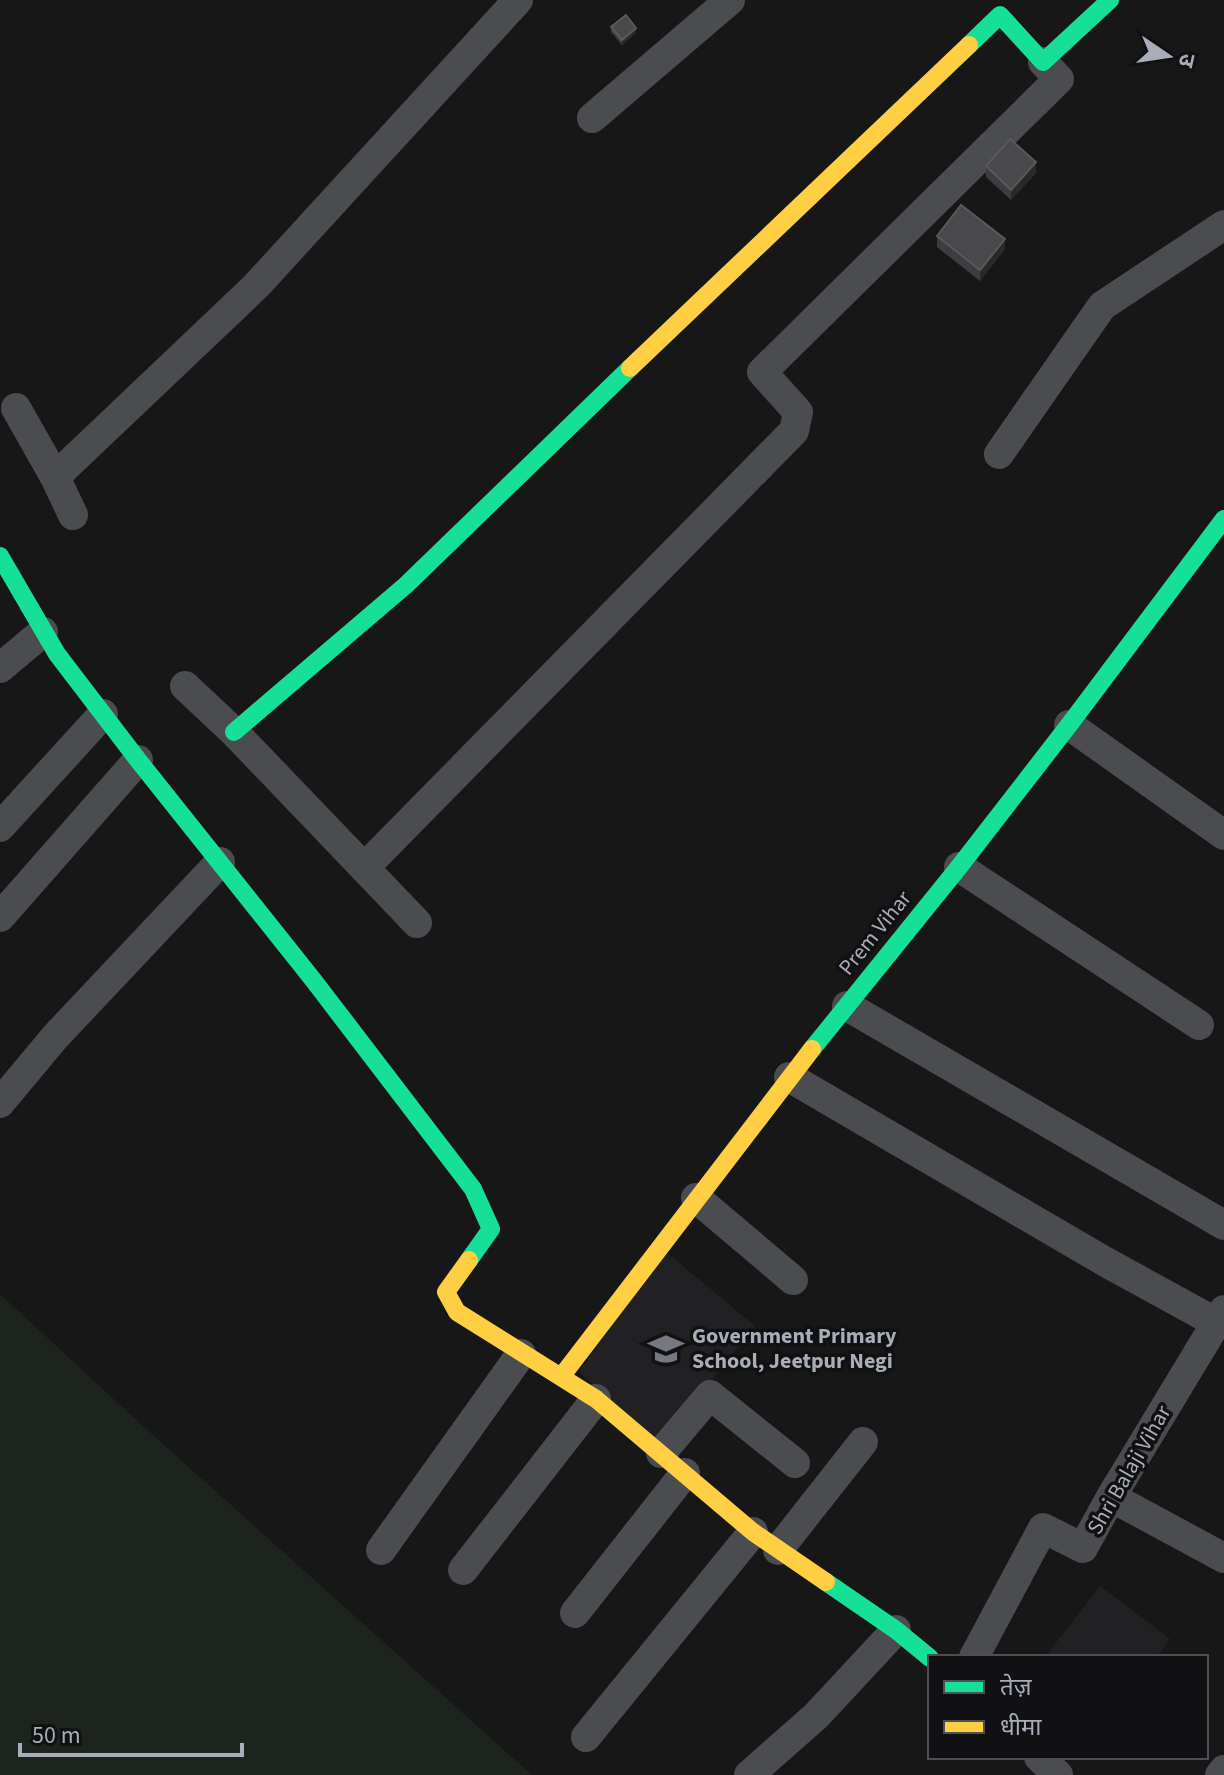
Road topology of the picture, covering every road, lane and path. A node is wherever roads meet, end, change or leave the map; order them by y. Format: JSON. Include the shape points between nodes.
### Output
{"nodes":[{"id":1,"x":518,"y":0,"type":"edge"},
{"id":2,"x":730,"y":0,"type":"edge"},
{"id":3,"x":1110,"y":0,"type":"edge"},
{"id":4,"x":1043,"y":62,"type":"junction"},
{"id":5,"x":592,"y":118,"type":"dead end"},
{"id":6,"x":1224,"y":225,"type":"edge"},
{"id":7,"x":16,"y":408,"type":"dead end"},
{"id":8,"x":999,"y":454,"type":"dead end"},
{"id":9,"x":55,"y":477,"type":"junction"},
{"id":10,"x":73,"y":515,"type":"dead end"},
{"id":11,"x":1224,"y":519,"type":"edge"},
{"id":12,"x":0,"y":556,"type":"edge"},
{"id":13,"x":43,"y":632,"type":"junction"},
{"id":14,"x":0,"y":668,"type":"edge"},
{"id":15,"x":185,"y":686,"type":"dead end"},
{"id":16,"x":103,"y":714,"type":"junction"},
{"id":17,"x":1069,"y":725,"type":"junction"},
{"id":18,"x":234,"y":732,"type":"junction"},
{"id":19,"x":138,"y":760,"type":"junction"},
{"id":20,"x":0,"y":827,"type":"edge"},
{"id":21,"x":1224,"y":835,"type":"edge"},
{"id":22,"x":220,"y":862,"type":"junction"},
{"id":23,"x":959,"y":867,"type":"junction"},
{"id":24,"x":364,"y":868,"type":"junction"},
{"id":25,"x":0,"y":917,"type":"edge"},
{"id":26,"x":417,"y":923,"type":"dead end"},
{"id":27,"x":847,"y":1006,"type":"junction"},
{"id":28,"x":1199,"y":1025,"type":"dead end"},
{"id":29,"x":789,"y":1077,"type":"junction"},
{"id":30,"x":0,"y":1103,"type":"edge"},
{"id":31,"x":696,"y":1198,"type":"junction"},
{"id":32,"x":1224,"y":1225,"type":"edge"},
{"id":33,"x":793,"y":1280,"type":"dead end"},
{"id":34,"x":1220,"y":1317,"type":"edge"},
{"id":35,"x":521,"y":1354,"type":"junction"},
{"id":36,"x":561,"y":1377,"type":"junction"},
{"id":37,"x":596,"y":1399,"type":"junction"},
{"id":38,"x":863,"y":1442,"type":"dead end"},
{"id":39,"x":661,"y":1453,"type":"junction"},
{"id":40,"x":795,"y":1463,"type":"dead end"},
{"id":41,"x":685,"y":1473,"type":"junction"},
{"id":42,"x":1111,"y":1497,"type":"junction"},
{"id":43,"x":753,"y":1532,"type":"junction"},
{"id":44,"x":381,"y":1550,"type":"dead end"},
{"id":45,"x":778,"y":1550,"type":"junction"},
{"id":46,"x":1224,"y":1558,"type":"edge"},
{"id":47,"x":463,"y":1570,"type":"dead end"},
{"id":48,"x":575,"y":1613,"type":"dead end"},
{"id":49,"x":896,"y":1630,"type":"junction"},
{"id":50,"x":975,"y":1655,"type":"edge"},
{"id":51,"x":928,"y":1656,"type":"edge"},
{"id":52,"x":586,"y":1737,"type":"dead end"},
{"id":53,"x":1041,"y":1759,"type":"edge"},
{"id":54,"x":1224,"y":1770,"type":"edge"},
{"id":55,"x":749,"y":1775,"type":"edge"},
{"id":56,"x":1058,"y":1775,"type":"edge"},
{"id":57,"x":1220,"y":1775,"type":"edge"}],
"edges":[{"from":1,"to":9,"type":"street","via":[[256,286]]},
{"from":2,"to":5,"type":"street"},
{"from":3,"to":4,"type":"street"},
{"from":4,"to":18,"type":"street","via":[[1000,15],[406,585]]},
{"from":4,"to":24,"type":"street","via":[[1059,79],[762,372],[798,412],[794,431]]},
{"from":6,"to":8,"type":"street","via":[[1102,306]]},
{"from":7,"to":9,"type":"street"},
{"from":9,"to":10,"type":"street"},
{"from":11,"to":17,"type":"street","name":"Prem Vihar"},
{"from":12,"to":13,"type":"street"},
{"from":13,"to":14,"type":"street"},
{"from":13,"to":16,"type":"street"},
{"from":15,"to":18,"type":"street"},
{"from":16,"to":19,"type":"street"},
{"from":16,"to":20,"type":"street"},
{"from":17,"to":21,"type":"street"},
{"from":17,"to":23,"type":"street","name":"Prem Vihar"},
{"from":18,"to":24,"type":"street"},
{"from":19,"to":22,"type":"street"},
{"from":19,"to":25,"type":"street"},
{"from":22,"to":30,"type":"street"},
{"from":22,"to":35,"type":"street","via":[[473,1189],[491,1229],[446,1292],[457,1312]]},
{"from":23,"to":27,"type":"street","name":"Prem Vihar"},
{"from":23,"to":28,"type":"street"},
{"from":24,"to":26,"type":"street"},
{"from":27,"to":29,"type":"street","name":"Prem Vihar"},
{"from":27,"to":32,"type":"street"},
{"from":29,"to":31,"type":"street","name":"Prem Vihar"},
{"from":29,"to":34,"type":"street","via":[[1104,1261]]},
{"from":31,"to":33,"type":"street"},
{"from":31,"to":36,"type":"street","name":"Prem Vihar"},
{"from":34,"to":42,"type":"street","name":"Shri Balaji Vihar"},
{"from":35,"to":36,"type":"street"},
{"from":35,"to":44,"type":"street"},
{"from":36,"to":37,"type":"street"},
{"from":37,"to":39,"type":"street"},
{"from":37,"to":47,"type":"street"},
{"from":38,"to":45,"type":"street"},
{"from":39,"to":40,"type":"street","via":[[710,1395]]},
{"from":39,"to":41,"type":"street"},
{"from":41,"to":43,"type":"street"},
{"from":41,"to":48,"type":"street"},
{"from":42,"to":46,"type":"street"},
{"from":42,"to":50,"type":"street","name":"Shri Balaji Vihar","via":[[1083,1548],[1043,1528]]},
{"from":43,"to":45,"type":"street"},
{"from":43,"to":52,"type":"street"},
{"from":45,"to":49,"type":"street"},
{"from":49,"to":51,"type":"street"},
{"from":49,"to":55,"type":"street","via":[[801,1732]]},
{"from":53,"to":56,"type":"street"},
{"from":54,"to":57,"type":"street"}]}
